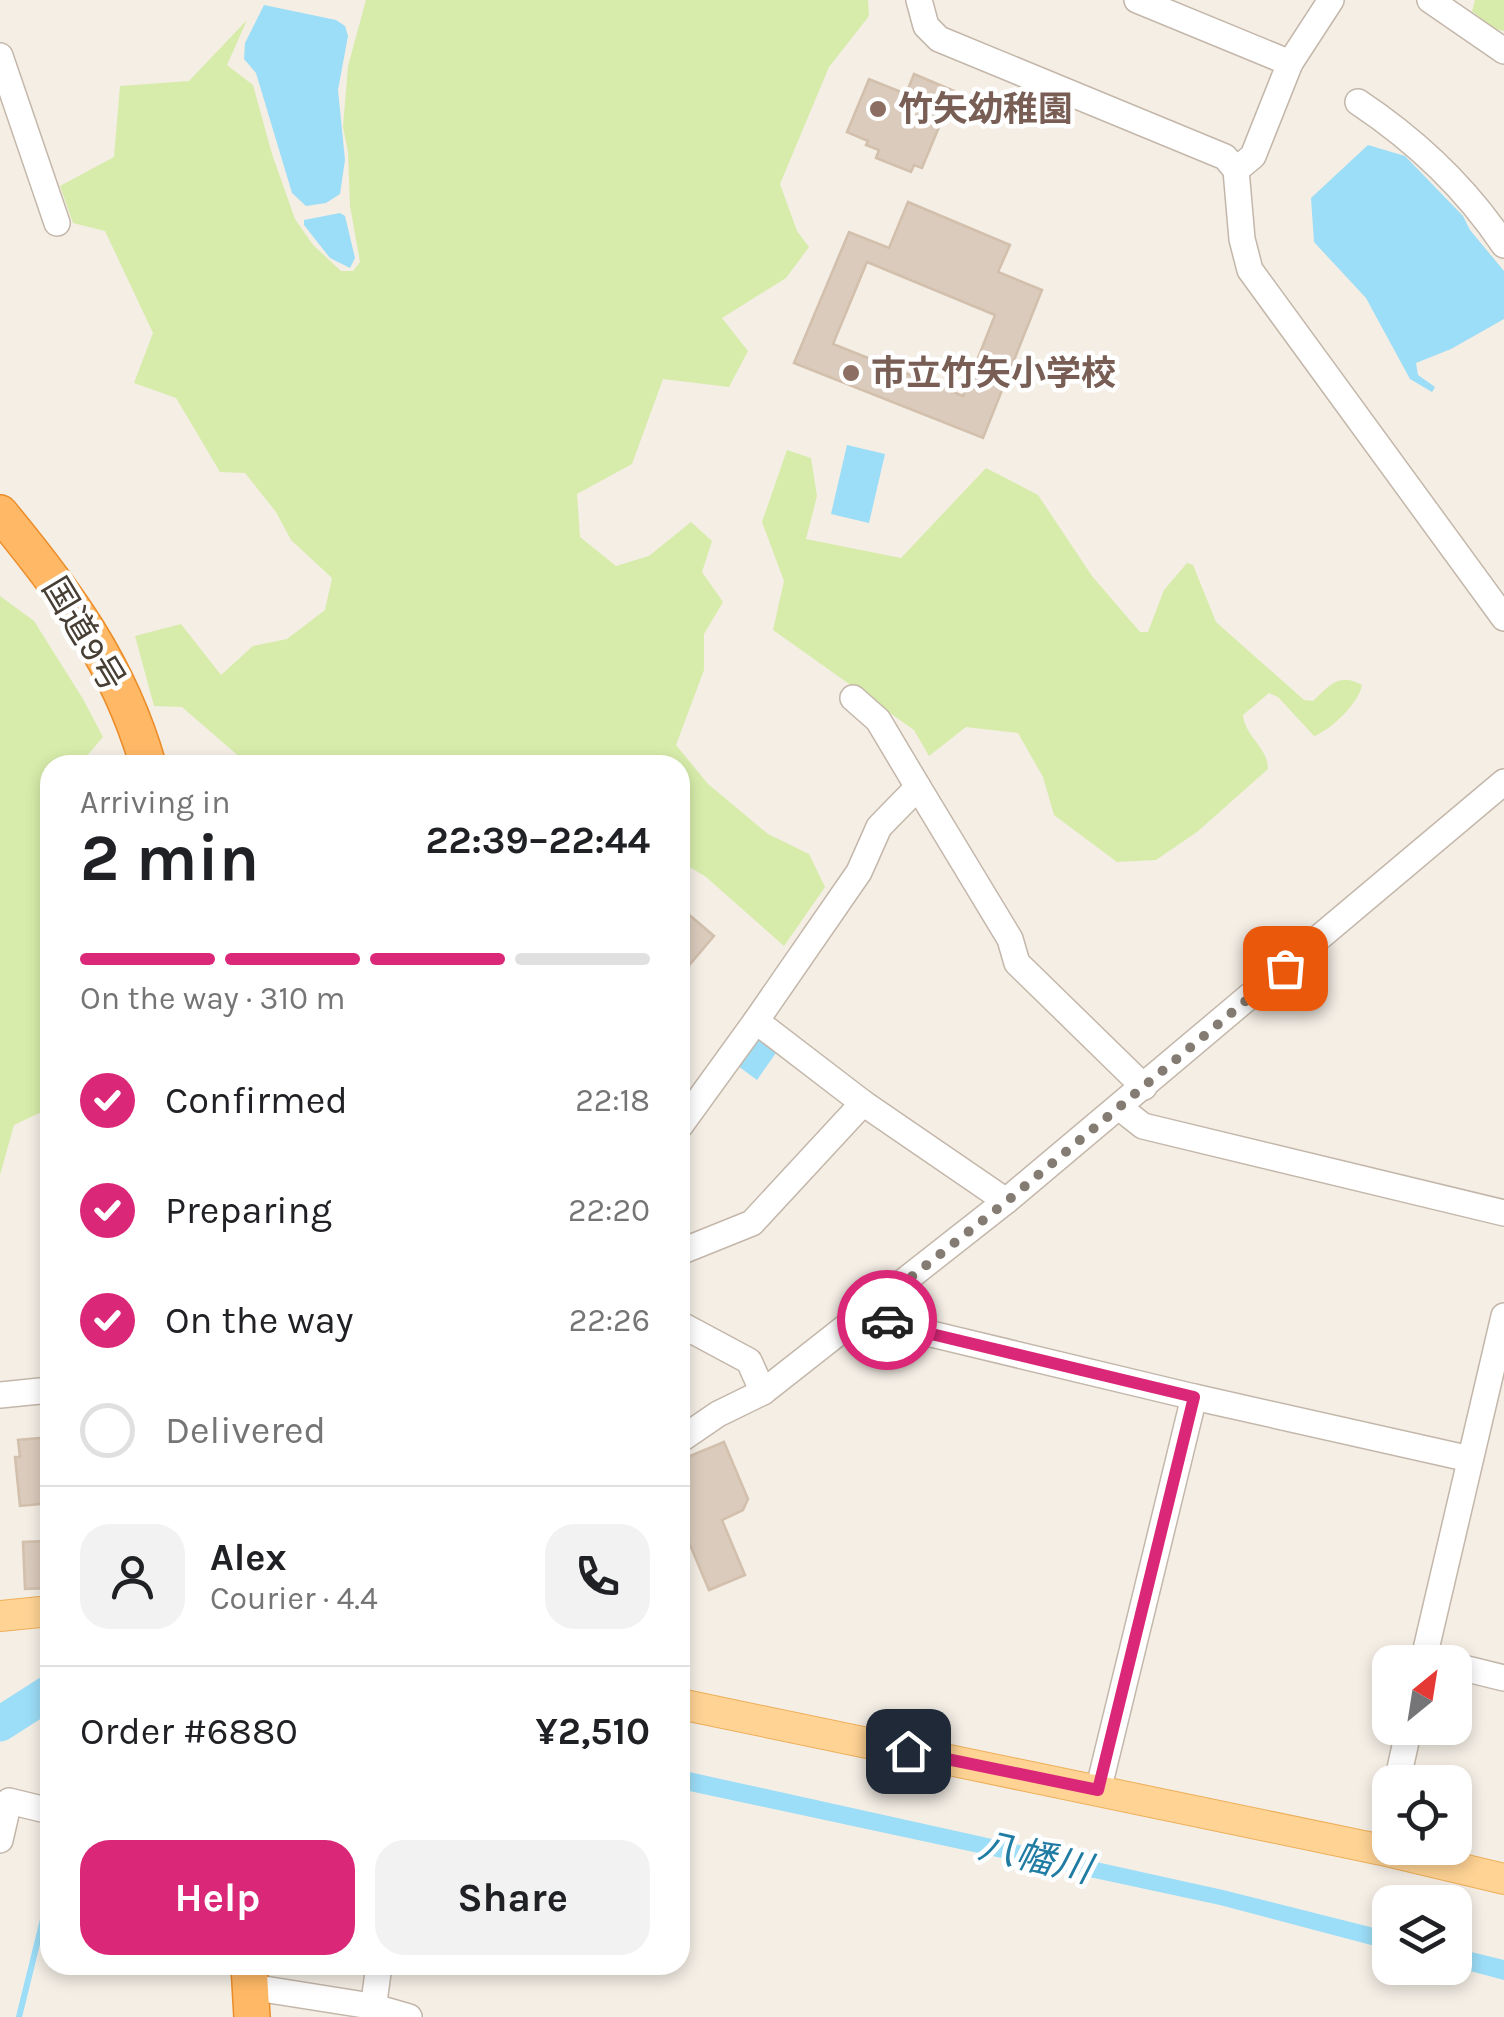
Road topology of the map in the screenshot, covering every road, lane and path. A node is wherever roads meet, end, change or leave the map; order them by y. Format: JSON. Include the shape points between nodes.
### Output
{"nodes":[{"id":1,"x":920,"y":0,"type":"edge"},
{"id":2,"x":1137,"y":0,"type":"edge"},
{"id":3,"x":1331,"y":0,"type":"edge"},
{"id":4,"x":1430,"y":0,"type":"edge"},
{"id":5,"x":1504,"y":51,"type":"edge"},
{"id":6,"x":0,"y":56,"type":"edge"},
{"id":7,"x":1290,"y":63,"type":"junction"},
{"id":8,"x":1358,"y":102,"type":"dead end"},
{"id":9,"x":1236,"y":170,"type":"junction"},
{"id":10,"x":57,"y":223,"type":"dead end"},
{"id":11,"x":1504,"y":245,"type":"edge"},
{"id":12,"x":0,"y":514,"type":"edge"},
{"id":13,"x":1504,"y":618,"type":"edge"},
{"id":14,"x":853,"y":698,"type":"dead end"},
{"id":15,"x":145,"y":755,"type":"edge"},
{"id":16,"x":1504,"y":782,"type":"edge"},
{"id":17,"x":918,"y":787,"type":"junction"},
{"id":18,"x":756,"y":1021,"type":"junction"},
{"id":19,"x":1144,"y":1087,"type":"junction"},
{"id":20,"x":864,"y":1103,"type":"junction"},
{"id":21,"x":1120,"y":1108,"type":"junction"},
{"id":22,"x":690,"y":1112,"type":"edge"},
{"id":23,"x":1006,"y":1202,"type":"junction"},
{"id":24,"x":1504,"y":1213,"type":"edge"},
{"id":25,"x":690,"y":1248,"type":"edge"},
{"id":26,"x":871,"y":1309,"type":"junction"},
{"id":27,"x":1504,"y":1316,"type":"edge"},
{"id":28,"x":690,"y":1329,"type":"edge"},
{"id":29,"x":40,"y":1391,"type":"edge"},
{"id":30,"x":763,"y":1392,"type":"junction"},
{"id":31,"x":0,"y":1395,"type":"edge"},
{"id":32,"x":1194,"y":1397,"type":"junction"},
{"id":33,"x":690,"y":1433,"type":"edge"},
{"id":34,"x":1470,"y":1460,"type":"junction"},
{"id":35,"x":40,"y":1612,"type":"edge"},
{"id":36,"x":0,"y":1616,"type":"edge"},
{"id":37,"x":1433,"y":1645,"type":"edge"},
{"id":38,"x":1472,"y":1670,"type":"edge"},
{"id":39,"x":1504,"y":1678,"type":"edge"},
{"id":40,"x":690,"y":1706,"type":"edge"},
{"id":41,"x":1098,"y":1790,"type":"junction"},
{"id":42,"x":40,"y":1809,"type":"edge"},
{"id":43,"x":0,"y":1840,"type":"edge"},
{"id":44,"x":1372,"y":1848,"type":"edge"},
{"id":45,"x":1447,"y":1865,"type":"edge"},
{"id":46,"x":1504,"y":1878,"type":"edge"},
{"id":47,"x":377,"y":1975,"type":"edge"},
{"id":48,"x":251,"y":1990,"type":"edge"},
{"id":49,"x":372,"y":2011,"type":"edge"},
{"id":50,"x":408,"y":2017,"type":"edge"}],
"edges":[{"from":1,"to":9,"type":"street","via":[[926,26],[938,38],[1224,157]]},
{"from":2,"to":7,"type":"street"},
{"from":3,"to":7,"type":"street"},
{"from":4,"to":5,"type":"street"},
{"from":6,"to":10,"type":"street"},
{"from":7,"to":9,"type":"street","via":[[1253,156]]},
{"from":8,"to":11,"type":"street","via":[[1416,146]]},
{"from":9,"to":13,"type":"street","via":[[1250,270]]},
{"from":12,"to":15,"type":"highway","name":"国道9号","via":[[60,585],[105,658]]},
{"from":14,"to":17,"type":"street","via":[[878,720]]},
{"from":16,"to":19,"type":"street"},
{"from":17,"to":18,"type":"street","via":[[879,827],[859,872]]},
{"from":17,"to":19,"type":"street","via":[[1010,939],[1017,963]]},
{"from":18,"to":20,"type":"street"},
{"from":18,"to":22,"type":"street"},
{"from":19,"to":21,"type":"street"},
{"from":20,"to":23,"type":"street"},
{"from":20,"to":25,"type":"street","via":[[752,1223]]},
{"from":21,"to":23,"type":"street"},
{"from":21,"to":24,"type":"street","via":[[1143,1126]]},
{"from":23,"to":26,"type":"street"},
{"from":26,"to":30,"type":"street"},
{"from":26,"to":32,"type":"street","via":[[894,1325]]},
{"from":27,"to":34,"type":"street"},
{"from":28,"to":30,"type":"street","via":[[749,1361]]},
{"from":29,"to":31,"type":"street"},
{"from":30,"to":33,"type":"street"},
{"from":32,"to":34,"type":"street"},
{"from":32,"to":41,"type":"street"},
{"from":34,"to":37,"type":"street"},
{"from":35,"to":36,"type":"main road"},
{"from":38,"to":39,"type":"street"},
{"from":40,"to":41,"type":"main road"},
{"from":41,"to":44,"type":"main road"},
{"from":42,"to":43,"type":"street","via":[[9,1802]]},
{"from":45,"to":46,"type":"main road"},
{"from":47,"to":49,"type":"street"},
{"from":48,"to":49,"type":"street"},
{"from":49,"to":50,"type":"street"}]}
